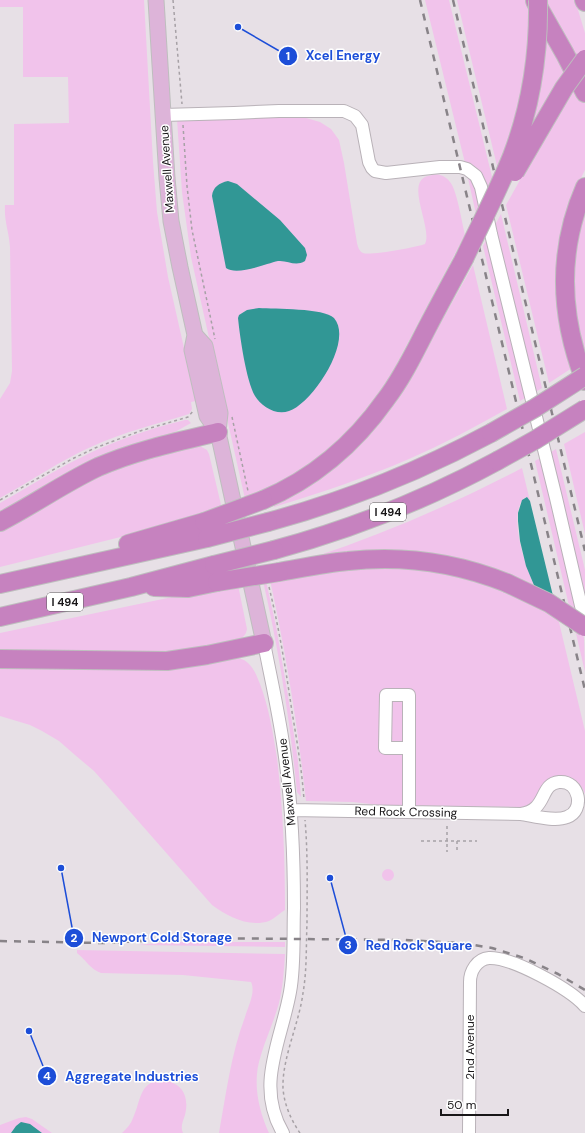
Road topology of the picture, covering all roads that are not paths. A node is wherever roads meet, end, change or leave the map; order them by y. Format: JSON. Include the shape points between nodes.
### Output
{"nodes":[{"id":1,"x":156,"y":0,"type":"edge"},
{"id":2,"x":534,"y":0,"type":"edge"},
{"id":3,"x":538,"y":0,"type":"edge"},
{"id":4,"x":585,"y":58,"type":"edge"},
{"id":5,"x":585,"y":93,"type":"edge"},
{"id":6,"x":163,"y":114,"type":"junction"},
{"id":7,"x":585,"y":187,"type":"edge"},
{"id":8,"x":464,"y":259,"type":"junction"},
{"id":9,"x":585,"y":376,"type":"edge"},
{"id":10,"x":585,"y":381,"type":"edge"},
{"id":11,"x":585,"y":409,"type":"edge"},
{"id":12,"x":585,"y":422,"type":"edge"},
{"id":13,"x":218,"y":432,"type":"junction"},
{"id":14,"x":497,"y":461,"type":"junction"},
{"id":15,"x":0,"y":522,"type":"edge"},
{"id":16,"x":206,"y":530,"type":"junction"},
{"id":17,"x":215,"y":574,"type":"junction"},
{"id":18,"x":0,"y":579,"type":"edge"},
{"id":19,"x":0,"y":584,"type":"edge"},
{"id":20,"x":0,"y":617,"type":"edge"},
{"id":21,"x":585,"y":623,"type":"edge"},
{"id":22,"x":585,"y":627,"type":"edge"},
{"id":23,"x":264,"y":643,"type":"junction"},
{"id":24,"x":0,"y":659,"type":"edge"},
{"id":25,"x":409,"y":748,"type":"junction"},
{"id":26,"x":291,"y":810,"type":"junction"},
{"id":27,"x":409,"y":812,"type":"junction"},
{"id":28,"x":521,"y":814,"type":"junction"},
{"id":29,"x":585,"y":1006,"type":"edge"},
{"id":30,"x":283,"y":1133,"type":"edge"},
{"id":31,"x":469,"y":1133,"type":"edge"}],
"edges":[{"from":1,"to":6,"type":"main road","name":"Maxwell Avenue"},
{"from":2,"to":5,"type":"highway"},
{"from":3,"to":8,"type":"highway","bridge":true,"via":[[535,66],[520,132],[502,180]]},
{"from":4,"to":8,"type":"highway","bridge":true,"via":[[564,88]]},
{"from":6,"to":13,"type":"main road","name":"Maxwell Avenue","via":[[171,221],[195,335],[192,350],[207,416]]},
{"from":6,"to":21,"type":"street","via":[[344,111],[355,116],[362,125],[369,162],[376,172],[460,167],[469,170],[478,179]]},
{"from":7,"to":10,"type":"highway","via":[[570,236],[565,282],[570,332]]},
{"from":8,"to":16,"type":"highway","bridge":true,"via":[[406,368],[368,423],[313,472],[291,486],[256,496]]},
{"from":9,"to":16,"type":"highway","number":"I 494","bridge":true,"via":[[490,433],[384,483],[333,503],[268,522]]},
{"from":11,"to":14,"type":"highway","number":"I 494","bridge":true},
{"from":12,"to":14,"type":"highway","bridge":true},
{"from":13,"to":15,"type":"highway","via":[[150,448],[114,461],[86,473]]},
{"from":13,"to":23,"type":"main road","name":"Maxwell Avenue"},
{"from":14,"to":17,"type":"highway","number":"I 494","bridge":true,"via":[[388,512],[274,550]]},
{"from":16,"to":18,"type":"highway","via":[[58,562]]},
{"from":16,"to":19,"type":"highway","number":"I 494"},
{"from":17,"to":20,"type":"highway","number":"I 494","via":[[131,587]]},
{"from":17,"to":22,"type":"highway","bridge":true,"via":[[274,578],[350,561],[400,560],[432,563],[474,572],[507,583],[549,603]]},
{"from":23,"to":24,"type":"highway","via":[[207,656],[167,661]]},
{"from":23,"to":26,"type":"street","name":"Maxwell Avenue","via":[[282,737]]},
{"from":25,"to":25,"type":"street","via":[[409,695],[386,695],[385,748]]},
{"from":25,"to":27,"type":"street"},
{"from":26,"to":27,"type":"street","name":"Red Rock Crossing"},
{"from":26,"to":30,"type":"street","name":"Maxwell Avenue","via":[[294,870],[292,971],[290,992],[272,1062],[270,1081],[272,1106]]},
{"from":27,"to":28,"type":"street","name":"Red Rock Crossing"},
{"from":28,"to":28,"type":"street","name":"Red Rock Crossing","via":[[567,818],[578,808],[579,794],[571,785],[557,782],[547,788],[534,809]]},
{"from":29,"to":31,"type":"street","name":"2nd Avenue","via":[[559,985],[512,963],[491,958],[477,963],[470,979]]}]}
